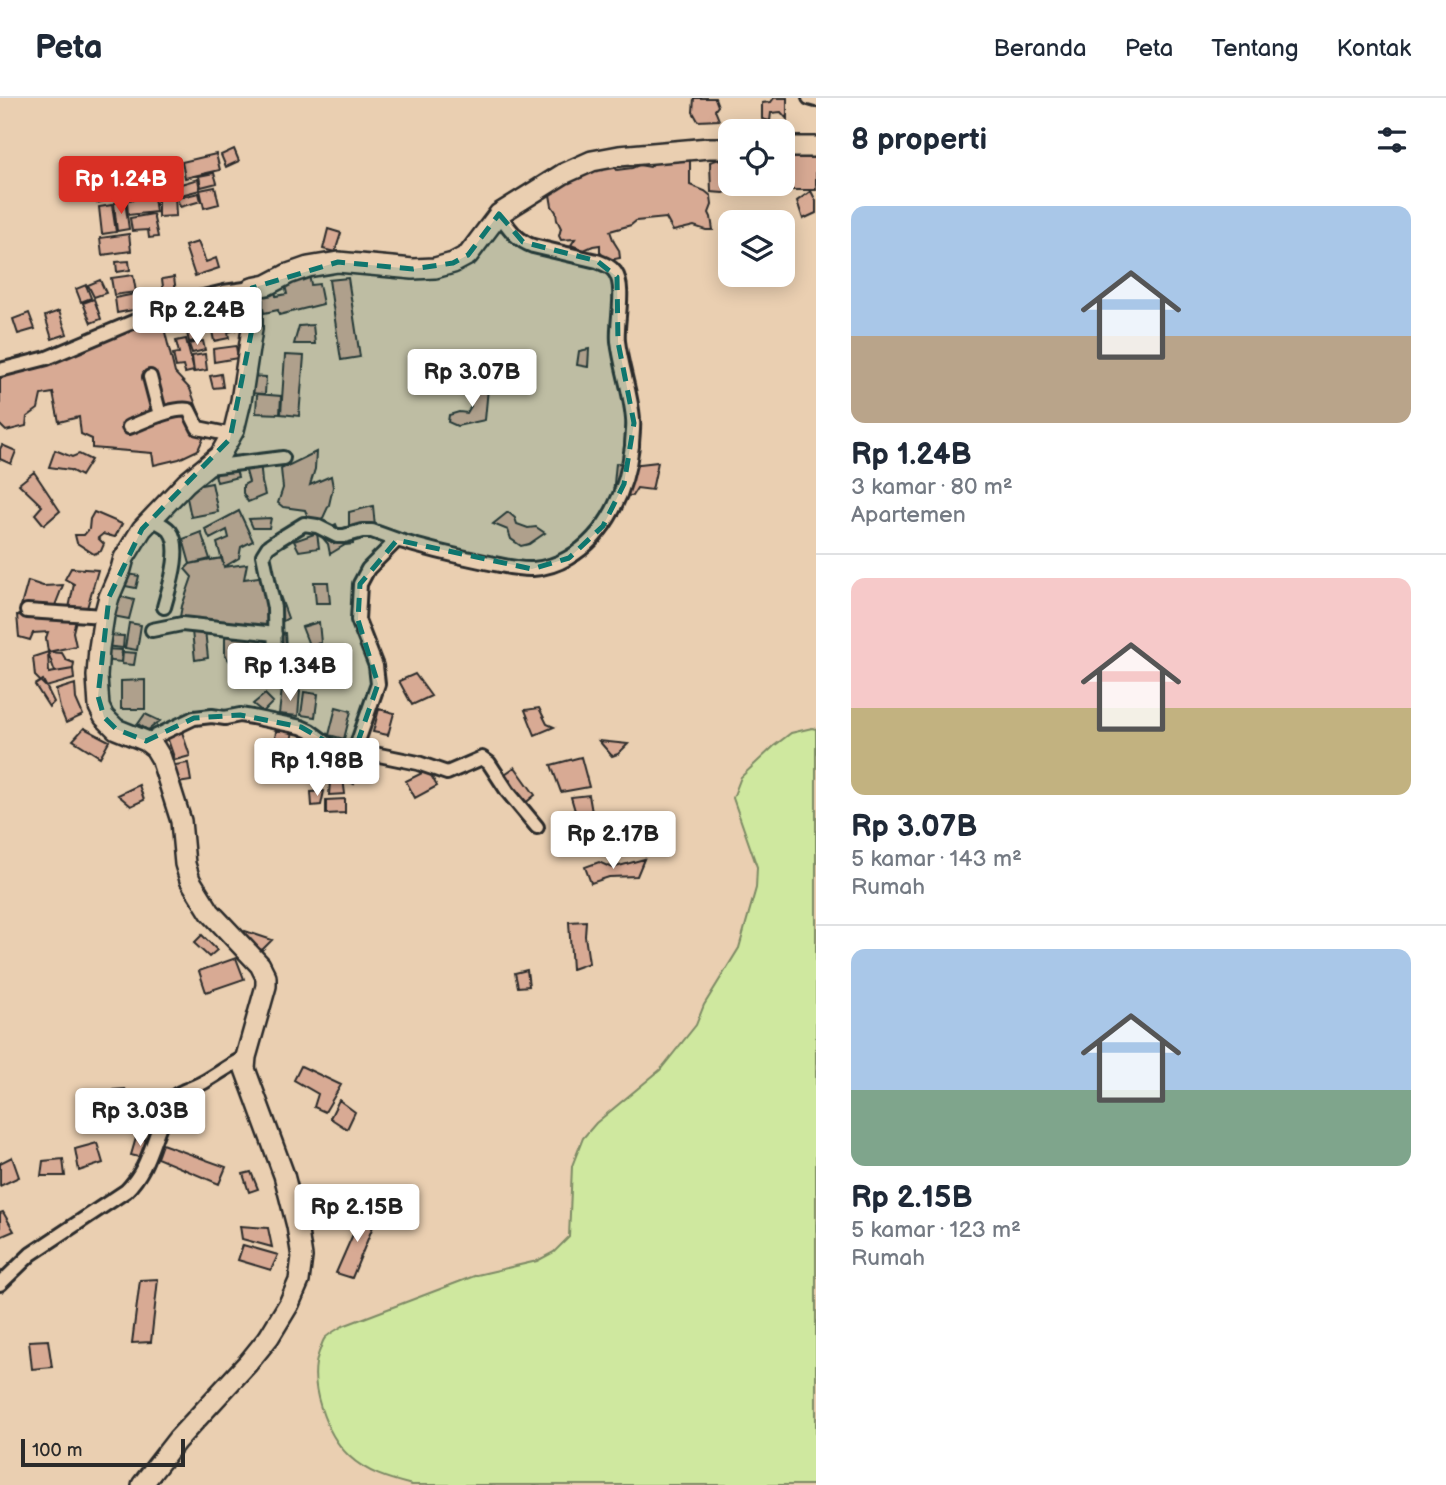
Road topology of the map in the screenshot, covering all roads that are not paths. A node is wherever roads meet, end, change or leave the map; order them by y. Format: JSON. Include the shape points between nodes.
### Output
{"nodes":[{"id":1,"x":809,"y":98,"type":"edge"},
{"id":2,"x":816,"y":100,"type":"edge"},
{"id":3,"x":816,"y":146,"type":"edge"},
{"id":4,"x":795,"y":147,"type":"edge"},
{"id":5,"x":718,"y":148,"type":"edge"},
{"id":6,"x":499,"y":214,"type":"junction"},
{"id":7,"x":252,"y":288,"type":"junction"},
{"id":8,"x":0,"y":370,"type":"edge"},
{"id":9,"x":150,"y":377,"type":"dead end"},
{"id":10,"x":160,"y":415,"type":"junction"},
{"id":11,"x":129,"y":427,"type":"dead end"},
{"id":12,"x":232,"y":435,"type":"junction"},
{"id":13,"x":284,"y":458,"type":"dead end"},
{"id":14,"x":205,"y":468,"type":"junction"},
{"id":15,"x":150,"y":519,"type":"junction"},
{"id":16,"x":397,"y":540,"type":"junction"},
{"id":17,"x":164,"y":607,"type":"dead end"},
{"id":18,"x":27,"y":611,"type":"dead end"},
{"id":19,"x":104,"y":617,"type":"junction"},
{"id":20,"x":152,"y":630,"type":"dead end"},
{"id":21,"x":275,"y":634,"type":"junction"},
{"id":22,"x":275,"y":668,"type":"dead end"},
{"id":23,"x":146,"y":741,"type":"junction"},
{"id":24,"x":355,"y":750,"type":"junction"},
{"id":25,"x":537,"y":827,"type":"dead end"},
{"id":26,"x":246,"y":1057,"type":"junction"},
{"id":27,"x":0,"y":1283,"type":"edge"},
{"id":28,"x":142,"y":1485,"type":"edge"}],
"edges":[{"from":1,"to":2,"type":"street"},
{"from":3,"to":4,"type":"street"},
{"from":5,"to":6,"type":"street","via":[[592,161]]},
{"from":6,"to":7,"type":"street","via":[[468,255],[453,263],[413,269],[324,264]]},
{"from":6,"to":16,"type":"street","via":[[523,242],[597,261],[615,271],[620,300],[618,342],[634,423],[620,497],[596,535],[569,558],[549,566],[506,566]]},
{"from":7,"to":8,"type":"street","via":[[178,303],[47,358]]},
{"from":7,"to":12,"type":"street","via":[[252,329]]},
{"from":9,"to":10,"type":"street"},
{"from":10,"to":11,"type":"street"},
{"from":10,"to":12,"type":"street","via":[[187,409],[198,428]]},
{"from":12,"to":14,"type":"street"},
{"from":13,"to":14,"type":"street"},
{"from":14,"to":15,"type":"street"},
{"from":15,"to":17,"type":"street","via":[[167,528],[174,540]]},
{"from":15,"to":19,"type":"street","via":[[124,558]]},
{"from":16,"to":21,"type":"street","via":[[372,531],[338,536],[304,524],[268,547],[263,555]]},
{"from":16,"to":24,"type":"street","via":[[368,569],[360,584],[358,620],[378,684]]},
{"from":18,"to":19,"type":"street"},
{"from":19,"to":23,"type":"street","via":[[97,676],[99,707],[116,729]]},
{"from":20,"to":21,"type":"street","via":[[183,624]]},
{"from":21,"to":22,"type":"street"},
{"from":23,"to":24,"type":"street","via":[[194,718],[240,715],[301,727],[329,745]]},
{"from":23,"to":26,"type":"street","via":[[161,758],[181,821],[190,880],[210,912],[253,956],[266,977]]},
{"from":24,"to":25,"type":"street","via":[[447,773],[484,759]]},
{"from":26,"to":27,"type":"street","via":[[172,1098],[139,1178],[31,1254]]},
{"from":26,"to":28,"type":"street","via":[[246,1076],[298,1226],[299,1281],[269,1337]]}]}
